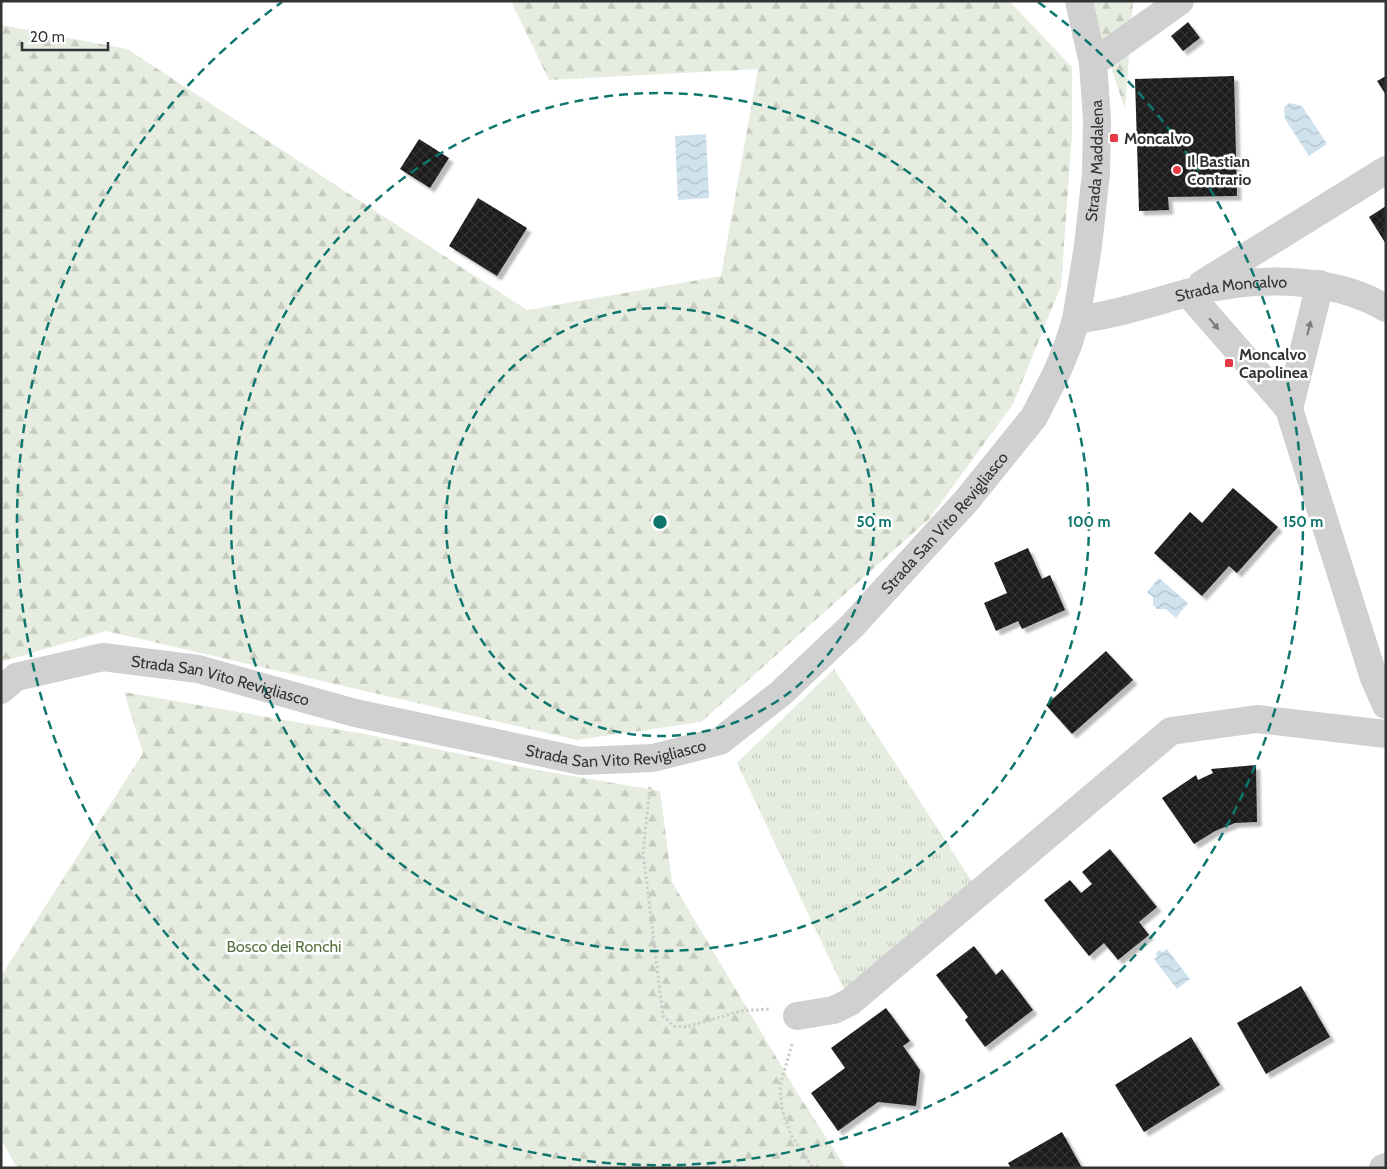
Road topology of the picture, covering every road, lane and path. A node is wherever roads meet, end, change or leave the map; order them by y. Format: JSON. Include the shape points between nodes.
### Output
{"nodes":[{"id":1,"x":1079,"y":1,"type":"edge"},
{"id":2,"x":1180,"y":1,"type":"edge"},
{"id":3,"x":1093,"y":63,"type":"junction"},
{"id":4,"x":1386,"y":170,"type":"edge"},
{"id":5,"x":1320,"y":284,"type":"junction"},
{"id":6,"x":1188,"y":293,"type":"junction"},
{"id":7,"x":1386,"y":308,"type":"edge"},
{"id":8,"x":1076,"y":320,"type":"junction"},
{"id":9,"x":1289,"y":409,"type":"junction"},
{"id":10,"x":1,"y":690,"type":"edge"},
{"id":11,"x":1386,"y":705,"type":"edge"},
{"id":12,"x":1386,"y":734,"type":"edge"},
{"id":13,"x":653,"y":758,"type":"junction"},
{"id":14,"x":797,"y":1016,"type":"junction"},
{"id":15,"x":813,"y":1168,"type":"edge"}],
"edges":[{"from":1,"to":3,"type":"street","name":"Strada Maddalena"},
{"from":2,"to":3,"type":"street"},
{"from":3,"to":8,"type":"street","name":"Strada Maddalena","via":[[1098,119],[1096,173]]},
{"from":4,"to":6,"type":"street"},
{"from":5,"to":6,"type":"street","name":"Strada Moncalvo","via":[[1227,285]]},
{"from":5,"to":7,"type":"street","name":"Strada Moncalvo","via":[[1370,299]]},
{"from":9,"to":5,"type":"street","one_way":true},
{"from":6,"to":8,"type":"street","name":"Strada Moncalvo","via":[[1102,317]]},
{"from":6,"to":9,"type":"street","one_way":true},
{"from":8,"to":13,"type":"street","name":"Strada San Vito Revigliasco","via":[[1057,372],[1034,417],[967,500],[852,626],[781,694],[720,741]]},
{"from":9,"to":11,"type":"street","via":[[1374,678]]},
{"from":10,"to":13,"type":"street","name":"Strada San Vito Revigliasco","via":[[16,677],[103,657],[198,668],[355,713],[582,761]]},
{"from":12,"to":14,"type":"street","via":[[1257,719],[1172,730],[850,1002],[834,1010]]},
{"from":13,"to":14,"type":"path","via":[[642,852],[662,1016],[674,1026],[686,1027],[742,1011],[786,1008]]},
{"from":14,"to":15,"type":"path","via":[[798,1026],[780,1086],[782,1110],[792,1136]]}]}
